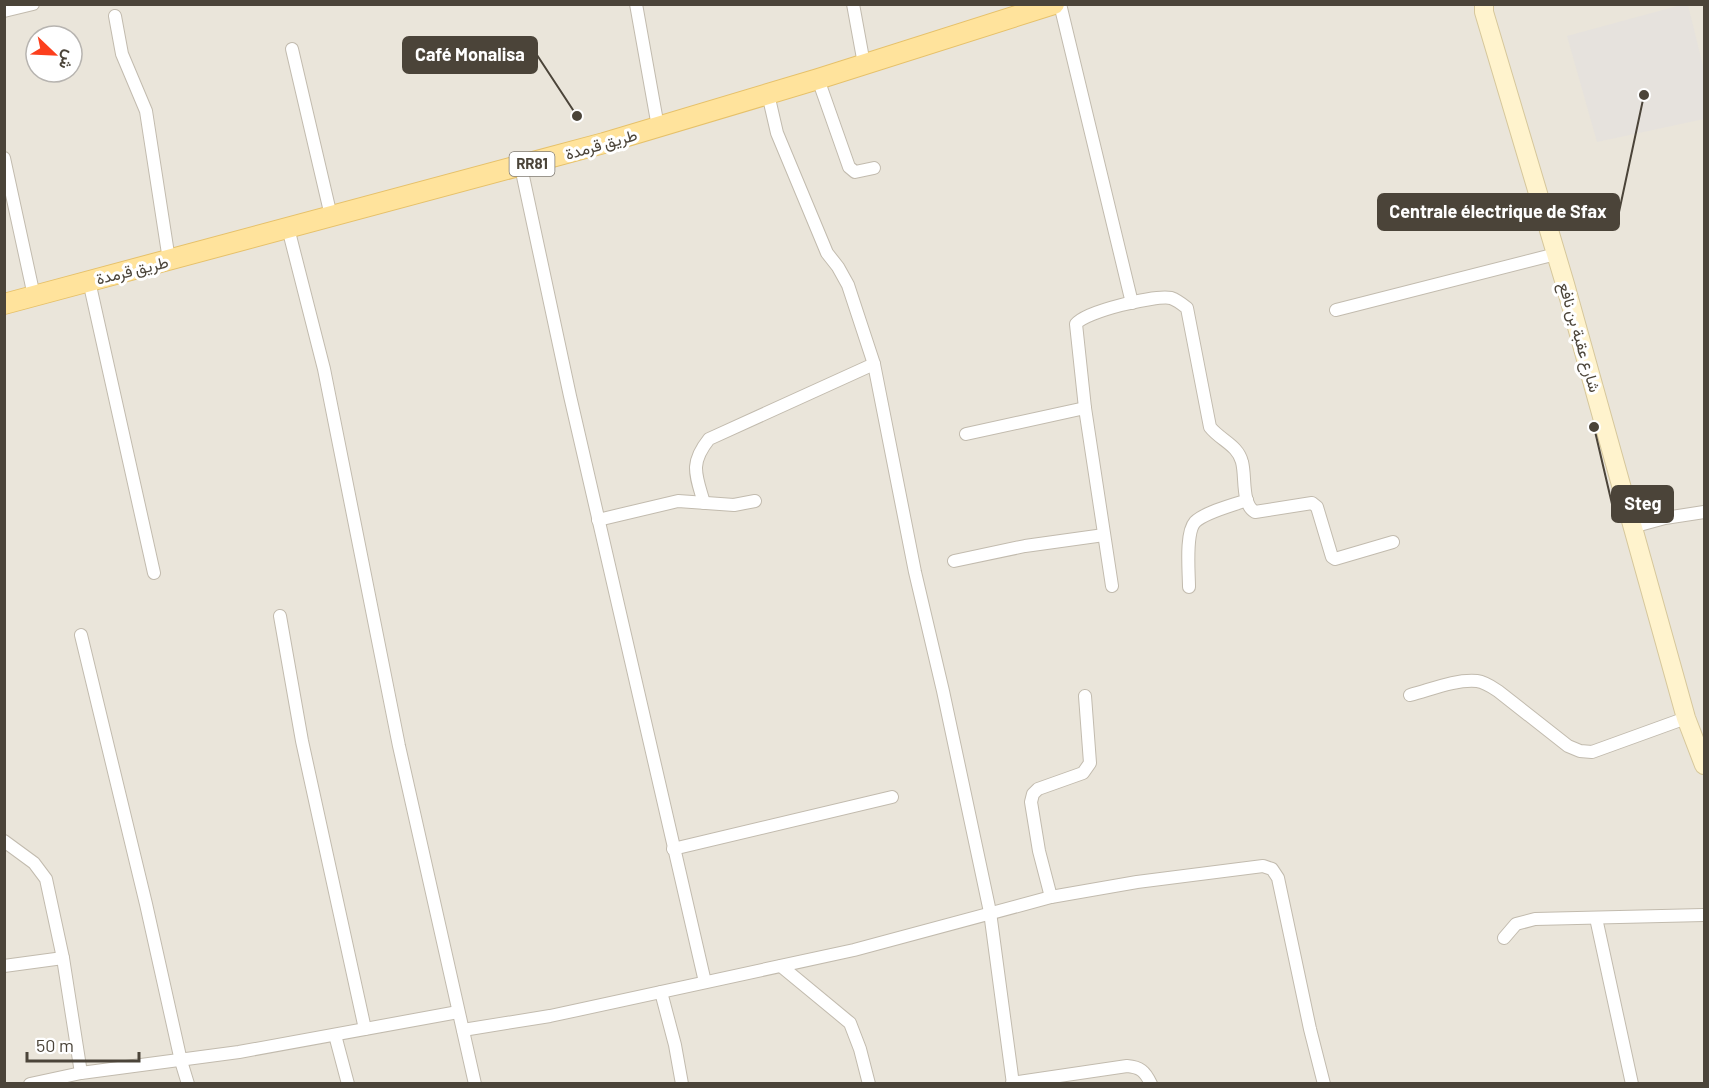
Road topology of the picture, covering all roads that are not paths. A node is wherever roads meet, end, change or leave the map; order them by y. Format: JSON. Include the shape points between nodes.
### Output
{"nodes":[{"id":1,"x":33,"y":4,"type":"edge"},
{"id":2,"x":636,"y":4,"type":"edge"},
{"id":3,"x":854,"y":4,"type":"edge"},
{"id":4,"x":1054,"y":4,"type":"edge"},
{"id":5,"x":1060,"y":4,"type":"edge"},
{"id":6,"x":1483,"y":7,"type":"edge"},
{"id":7,"x":4,"y":11,"type":"edge"},
{"id":8,"x":1004,"y":12,"type":"edge"},
{"id":9,"x":115,"y":16,"type":"dead end"},
{"id":10,"x":292,"y":49,"type":"dead end"},
{"id":11,"x":864,"y":64,"type":"junction"},
{"id":12,"x":818,"y":79,"type":"junction"},
{"id":13,"x":768,"y":94,"type":"junction"},
{"id":14,"x":658,"y":127,"type":"junction"},
{"id":15,"x":4,"y":158,"type":"edge"},
{"id":16,"x":521,"y":167,"type":"junction"},
{"id":17,"x":874,"y":168,"type":"dead end"},
{"id":18,"x":331,"y":216,"type":"junction"},
{"id":19,"x":288,"y":228,"type":"junction"},
{"id":20,"x":1556,"y":254,"type":"junction"},
{"id":21,"x":169,"y":261,"type":"junction"},
{"id":22,"x":89,"y":280,"type":"junction"},
{"id":23,"x":34,"y":296,"type":"junction"},
{"id":24,"x":1132,"y":303,"type":"junction"},
{"id":25,"x":4,"y":304,"type":"edge"},
{"id":26,"x":1336,"y":309,"type":"dead end"},
{"id":27,"x":874,"y":364,"type":"junction"},
{"id":28,"x":1085,"y":408,"type":"junction"},
{"id":29,"x":966,"y":434,"type":"dead end"},
{"id":30,"x":1247,"y":500,"type":"junction"},
{"id":31,"x":755,"y":501,"type":"dead end"},
{"id":32,"x":704,"y":503,"type":"junction"},
{"id":33,"x":1704,"y":512,"type":"edge"},
{"id":34,"x":598,"y":520,"type":"junction"},
{"id":35,"x":1632,"y":527,"type":"junction"},
{"id":36,"x":1104,"y":535,"type":"junction"},
{"id":37,"x":1393,"y":542,"type":"dead end"},
{"id":38,"x":954,"y":561,"type":"dead end"},
{"id":39,"x":154,"y":573,"type":"dead end"},
{"id":40,"x":1112,"y":586,"type":"dead end"},
{"id":41,"x":1189,"y":587,"type":"dead end"},
{"id":42,"x":280,"y":616,"type":"dead end"},
{"id":43,"x":81,"y":635,"type":"dead end"},
{"id":44,"x":1410,"y":695,"type":"dead end"},
{"id":45,"x":1085,"y":696,"type":"dead end"},
{"id":46,"x":1686,"y":718,"type":"junction"},
{"id":47,"x":1704,"y":765,"type":"edge"},
{"id":48,"x":892,"y":798,"type":"dead end"},
{"id":49,"x":4,"y":841,"type":"edge"},
{"id":50,"x":673,"y":849,"type":"junction"},
{"id":51,"x":1051,"y":897,"type":"junction"},
{"id":52,"x":990,"y":912,"type":"junction"},
{"id":53,"x":1704,"y":915,"type":"edge"},
{"id":54,"x":1596,"y":918,"type":"junction"},
{"id":55,"x":1504,"y":938,"type":"dead end"},
{"id":56,"x":63,"y":958,"type":"junction"},
{"id":57,"x":4,"y":966,"type":"edge"},
{"id":58,"x":781,"y":966,"type":"junction"},
{"id":59,"x":705,"y":982,"type":"junction"},
{"id":60,"x":661,"y":992,"type":"junction"},
{"id":61,"x":458,"y":1012,"type":"junction"},
{"id":62,"x":365,"y":1029,"type":"junction"},
{"id":63,"x":463,"y":1030,"type":"junction"},
{"id":64,"x":335,"y":1035,"type":"junction"},
{"id":65,"x":181,"y":1061,"type":"junction"},
{"id":66,"x":81,"y":1073,"type":"junction"},
{"id":67,"x":30,"y":1083,"type":"edge"},
{"id":68,"x":189,"y":1083,"type":"edge"},
{"id":69,"x":348,"y":1083,"type":"edge"},
{"id":70,"x":475,"y":1083,"type":"edge"},
{"id":71,"x":682,"y":1083,"type":"edge"},
{"id":72,"x":869,"y":1083,"type":"edge"},
{"id":73,"x":1012,"y":1083,"type":"edge"},
{"id":74,"x":1151,"y":1083,"type":"edge"},
{"id":75,"x":1323,"y":1083,"type":"edge"},
{"id":76,"x":1632,"y":1083,"type":"edge"}],
"edges":[{"from":1,"to":7,"type":"street"},
{"from":2,"to":14,"type":"street"},
{"from":3,"to":11,"type":"street"},
{"from":4,"to":8,"type":"main road","name":"طريق قرمدة","number":"RR81"},
{"from":5,"to":24,"type":"street"},
{"from":6,"to":20,"type":"main road","name":"شارع عقبة بن نافع"},
{"from":8,"to":11,"type":"main road","name":"طريق قرمدة","number":"RR81"},
{"from":9,"to":21,"type":"street","via":[[122,54],[146,111]]},
{"from":10,"to":18,"type":"street"},
{"from":11,"to":12,"type":"main road","name":"طريق قرمدة","number":"RR81"},
{"from":12,"to":13,"type":"main road","name":"طريق قرمدة","number":"RR81"},
{"from":12,"to":17,"type":"street","via":[[849,167],[855,172]]},
{"from":13,"to":14,"type":"main road","name":"طريق قرمدة","number":"RR81"},
{"from":13,"to":27,"type":"street","via":[[777,134],[827,254],[848,285]]},
{"from":14,"to":16,"type":"main road","name":"طريق قرمدة","number":"RR81"},
{"from":15,"to":23,"type":"street"},
{"from":16,"to":18,"type":"main road","name":"طريق قرمدة","number":"RR81"},
{"from":16,"to":34,"type":"street"},
{"from":18,"to":19,"type":"main road","name":"طريق قرمدة","number":"RR81"},
{"from":19,"to":21,"type":"main road","name":"طريق قرمدة","number":"RR81"},
{"from":19,"to":61,"type":"street","via":[[324,369],[396,734]]},
{"from":20,"to":26,"type":"street"},
{"from":20,"to":35,"type":"main road","name":"شارع عقبة بن نافع"},
{"from":21,"to":22,"type":"main road","name":"طريق قرمدة","number":"RR81"},
{"from":22,"to":23,"type":"main road","name":"طريق قرمدة","number":"RR81"},
{"from":22,"to":39,"type":"street"},
{"from":23,"to":25,"type":"main road","name":"طريق قرمدة","number":"RR81"},
{"from":24,"to":28,"type":"street","via":[[1089,314],[1076,324]]},
{"from":24,"to":30,"type":"street","via":[[1173,298],[1187,308],[1210,427],[1236,448],[1243,464]]},
{"from":27,"to":32,"type":"street","via":[[709,439],[699,451],[695,468]]},
{"from":27,"to":52,"type":"street"},
{"from":28,"to":29,"type":"street"},
{"from":28,"to":36,"type":"street"},
{"from":30,"to":37,"type":"street","via":[[1255,512],[1312,503],[1317,507],[1335,559]]},
{"from":30,"to":41,"type":"street","via":[[1195,522],[1190,535]]},
{"from":31,"to":32,"type":"street","via":[[734,505]]},
{"from":32,"to":34,"type":"street","via":[[667,502]]},
{"from":33,"to":35,"type":"street"},
{"from":34,"to":50,"type":"street"},
{"from":35,"to":46,"type":"main road","name":"شارع عقبة بن نافع"},
{"from":36,"to":38,"type":"street"},
{"from":36,"to":40,"type":"street"},
{"from":42,"to":62,"type":"street","via":[[302,741]]},
{"from":43,"to":65,"type":"street"},
{"from":44,"to":46,"type":"street","via":[[1465,681],[1488,684],[1568,746],[1592,752]]},
{"from":45,"to":51,"type":"street","via":[[1090,763],[1083,773],[1038,789],[1031,802]]},
{"from":46,"to":47,"type":"main road","name":"شارع عقبة بن نافع"},
{"from":48,"to":50,"type":"street"},
{"from":49,"to":56,"type":"street","via":[[34,862],[46,879]]},
{"from":50,"to":59,"type":"street"},
{"from":51,"to":52,"type":"street"},
{"from":51,"to":75,"type":"street","via":[[1249,867],[1272,869],[1278,878]]},
{"from":52,"to":58,"type":"street"},
{"from":52,"to":73,"type":"street"},
{"from":53,"to":54,"type":"street"},
{"from":54,"to":55,"type":"street","via":[[1526,920],[1510,928]]},
{"from":54,"to":76,"type":"street"},
{"from":56,"to":57,"type":"street"},
{"from":56,"to":66,"type":"street"},
{"from":58,"to":59,"type":"street"},
{"from":58,"to":72,"type":"street","via":[[850,1023]]},
{"from":59,"to":60,"type":"street"},
{"from":60,"to":63,"type":"street"},
{"from":60,"to":71,"type":"street"},
{"from":61,"to":62,"type":"street"},
{"from":61,"to":63,"type":"street"},
{"from":62,"to":64,"type":"street"},
{"from":63,"to":70,"type":"street"},
{"from":64,"to":65,"type":"street"},
{"from":64,"to":69,"type":"street"},
{"from":65,"to":66,"type":"street"},
{"from":65,"to":68,"type":"street"},
{"from":66,"to":67,"type":"street"},
{"from":73,"to":74,"type":"street","via":[[1126,1066],[1138,1067]]}]}
